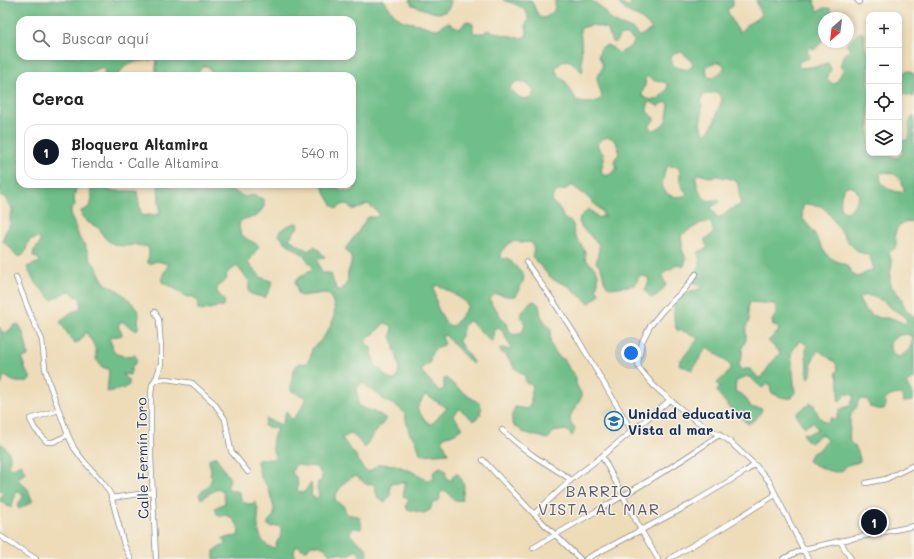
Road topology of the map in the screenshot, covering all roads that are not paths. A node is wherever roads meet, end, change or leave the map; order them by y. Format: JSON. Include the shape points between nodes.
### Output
{"nodes":[{"id":1,"x":526,"y":262,"type":"dead end"},
{"id":2,"x":696,"y":274,"type":"dead end"},
{"id":3,"x":16,"y":277,"type":"dead end"},
{"id":4,"x":155,"y":312,"type":"dead end"},
{"id":5,"x":155,"y":380,"type":"junction"},
{"id":6,"x":670,"y":400,"type":"junction"},
{"id":7,"x":58,"y":410,"type":"junction"},
{"id":8,"x":502,"y":430,"type":"dead end"},
{"id":9,"x":632,"y":431,"type":"junction"},
{"id":10,"x":720,"y":434,"type":"junction"},
{"id":11,"x":68,"y":435,"type":"junction"},
{"id":12,"x":602,"y":456,"type":"junction"},
{"id":13,"x":483,"y":460,"type":"dead end"},
{"id":14,"x":754,"y":465,"type":"junction"},
{"id":15,"x":914,"y":465,"type":"edge"},
{"id":16,"x":248,"y":472,"type":"dead end"},
{"id":17,"x":571,"y":480,"type":"junction"},
{"id":18,"x":866,"y":483,"type":"dead end"},
{"id":19,"x":153,"y":492,"type":"junction"},
{"id":20,"x":776,"y":495,"type":"junction"},
{"id":21,"x":623,"y":497,"type":"junction"},
{"id":22,"x":111,"y":498,"type":"junction"},
{"id":23,"x":534,"y":514,"type":"junction"},
{"id":24,"x":914,"y":527,"type":"edge"},
{"id":25,"x":641,"y":530,"type":"junction"},
{"id":26,"x":556,"y":535,"type":"junction"},
{"id":27,"x":0,"y":536,"type":"edge"},
{"id":28,"x":840,"y":541,"type":"junction"},
{"id":29,"x":533,"y":548,"type":"dead end"},
{"id":30,"x":804,"y":549,"type":"junction"},
{"id":31,"x":36,"y":559,"type":"edge"},
{"id":32,"x":131,"y":559,"type":"edge"},
{"id":33,"x":156,"y":559,"type":"edge"},
{"id":34,"x":580,"y":559,"type":"edge"},
{"id":35,"x":586,"y":559,"type":"edge"},
{"id":36,"x":658,"y":559,"type":"edge"},
{"id":37,"x":669,"y":559,"type":"edge"},
{"id":38,"x":784,"y":559,"type":"edge"},
{"id":39,"x":808,"y":559,"type":"edge"},
{"id":40,"x":852,"y":559,"type":"edge"}],
"edges":[{"from":1,"to":9,"type":"street","via":[[576,336]]},
{"from":2,"to":6,"type":"street","via":[[650,326],[642,342],[639,368]]},
{"from":3,"to":7,"type":"street","via":[[42,340],[47,375]]},
{"from":4,"to":5,"type":"street","name":"Calle Fermín Toro","via":[[159,320],[161,364]]},
{"from":5,"to":16,"type":"street","via":[[192,383],[214,403],[225,419],[231,452]]},
{"from":5,"to":19,"type":"street","name":"Calle Fermín Toro","via":[[151,395]]},
{"from":6,"to":9,"type":"street"},
{"from":6,"to":10,"type":"street","via":[[695,420]]},
{"from":7,"to":11,"type":"street"},
{"from":7,"to":11,"type":"street","via":[[30,419],[47,442]]},
{"from":8,"to":17,"type":"street","via":[[528,452]]},
{"from":9,"to":12,"type":"street"},
{"from":10,"to":14,"type":"street"},
{"from":10,"to":21,"type":"street"},
{"from":11,"to":22,"type":"street","via":[[74,448],[104,484]]},
{"from":12,"to":17,"type":"street"},
{"from":12,"to":21,"type":"street"},
{"from":13,"to":23,"type":"street"},
{"from":14,"to":20,"type":"street","via":[[769,481]]},
{"from":14,"to":25,"type":"street","via":[[691,504]]},
{"from":15,"to":18,"type":"street","via":[[886,479]]},
{"from":17,"to":23,"type":"street"},
{"from":19,"to":22,"type":"street"},
{"from":19,"to":33,"type":"street","name":"Calle Fermín Toro"},
{"from":20,"to":30,"type":"street"},
{"from":20,"to":37,"type":"street"},
{"from":21,"to":25,"type":"street"},
{"from":21,"to":26,"type":"street"},
{"from":22,"to":32,"type":"street","via":[[124,545]]},
{"from":23,"to":26,"type":"street"},
{"from":24,"to":28,"type":"street"},
{"from":25,"to":35,"type":"street"},
{"from":25,"to":36,"type":"street"},
{"from":26,"to":29,"type":"street"},
{"from":26,"to":34,"type":"street"},
{"from":27,"to":31,"type":"street"},
{"from":28,"to":30,"type":"street"},
{"from":28,"to":40,"type":"street"},
{"from":30,"to":38,"type":"street"},
{"from":30,"to":39,"type":"street"}]}
